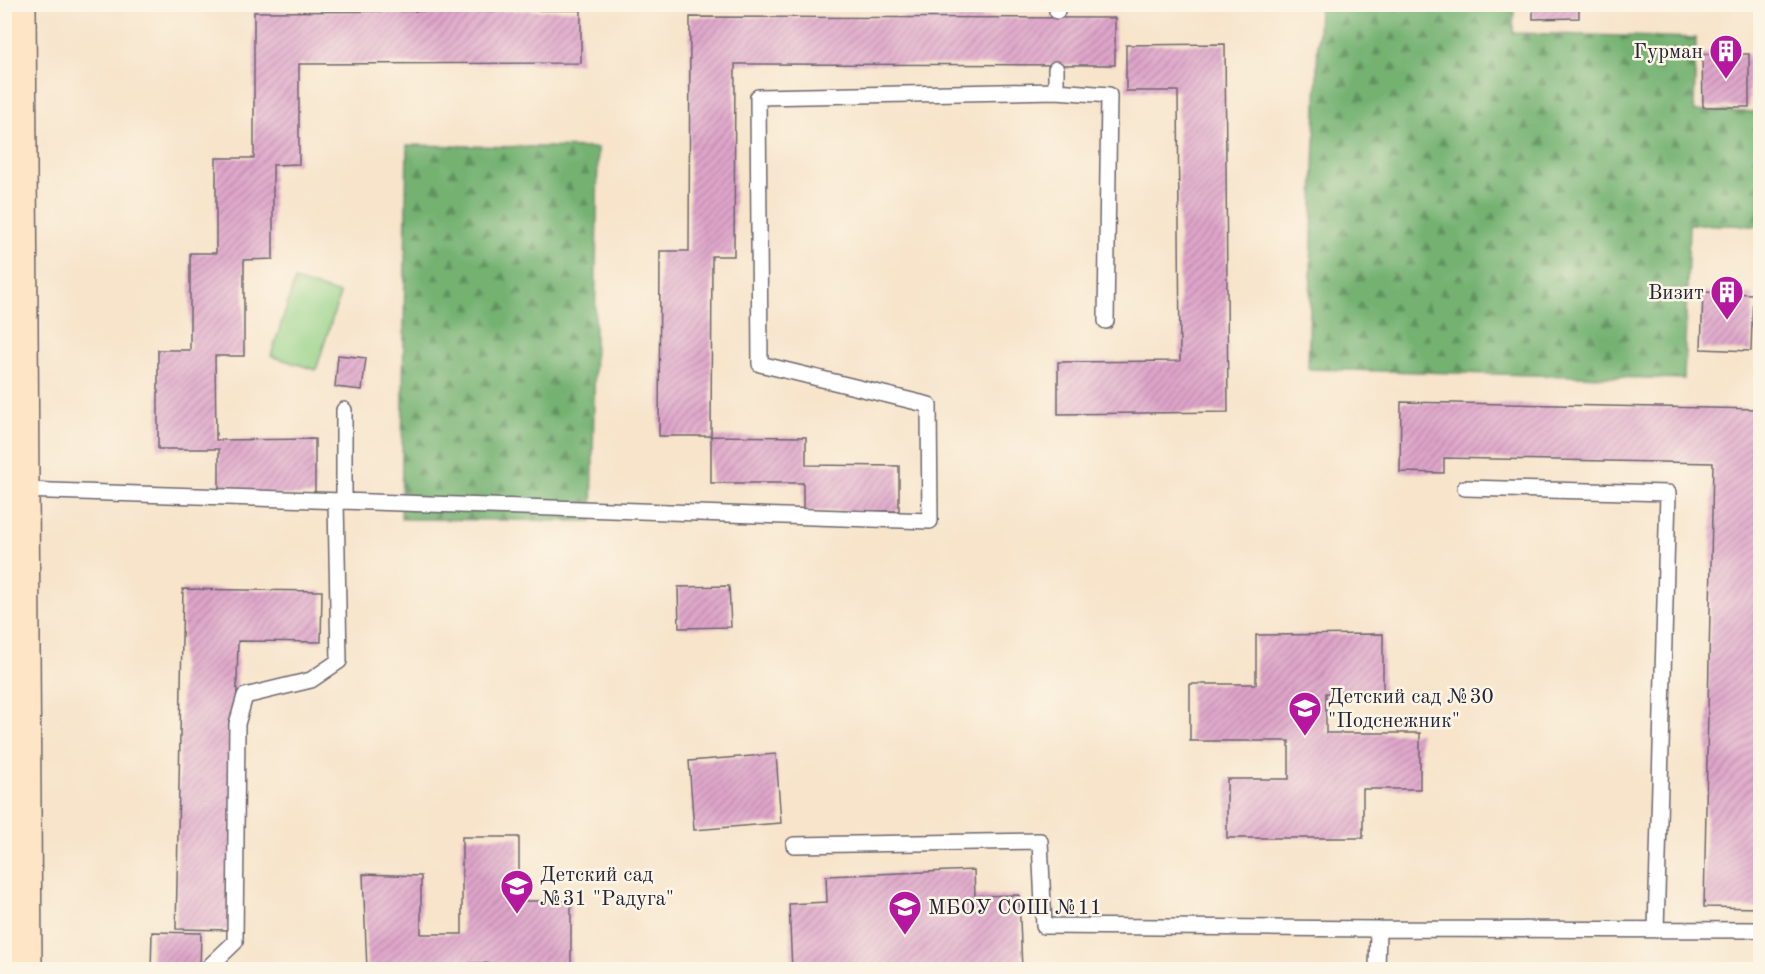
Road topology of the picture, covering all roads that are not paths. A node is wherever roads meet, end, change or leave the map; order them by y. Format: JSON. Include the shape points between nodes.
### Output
{"nodes":[{"id":1,"x":19,"y":4,"type":"edge"},
{"id":2,"x":1056,"y":69,"type":"dead end"},
{"id":3,"x":1056,"y":91,"type":"junction"},
{"id":4,"x":1106,"y":321,"type":"dead end"},
{"id":5,"x":344,"y":410,"type":"dead end"},
{"id":6,"x":1465,"y":488,"type":"dead end"},
{"id":7,"x":22,"y":490,"type":"junction"},
{"id":8,"x":340,"y":501,"type":"junction"},
{"id":9,"x":794,"y":845,"type":"dead end"},
{"id":10,"x":1378,"y":929,"type":"junction"},
{"id":11,"x":1656,"y":930,"type":"junction"},
{"id":12,"x":1761,"y":930,"type":"edge"},
{"id":13,"x":25,"y":969,"type":"edge"},
{"id":14,"x":209,"y":969,"type":"edge"},
{"id":15,"x":1377,"y":969,"type":"edge"}],
"edges":[{"from":1,"to":7,"type":"main road"},
{"from":2,"to":3,"type":"lane"},
{"from":3,"to":4,"type":"lane","via":[[1109,95]]},
{"from":3,"to":8,"type":"lane","via":[[758,97],[760,364],[929,405],[930,521]]},
{"from":5,"to":8,"type":"lane"},
{"from":6,"to":11,"type":"lane","via":[[1668,493]]},
{"from":7,"to":8,"type":"lane"},
{"from":7,"to":13,"type":"main road"},
{"from":8,"to":14,"type":"lane","via":[[339,661],[311,680],[245,696],[237,724],[235,942]]},
{"from":9,"to":10,"type":"lane","via":[[1040,841],[1044,926]]},
{"from":10,"to":11,"type":"lane"},
{"from":10,"to":15,"type":"lane"},
{"from":11,"to":12,"type":"lane"}]}
